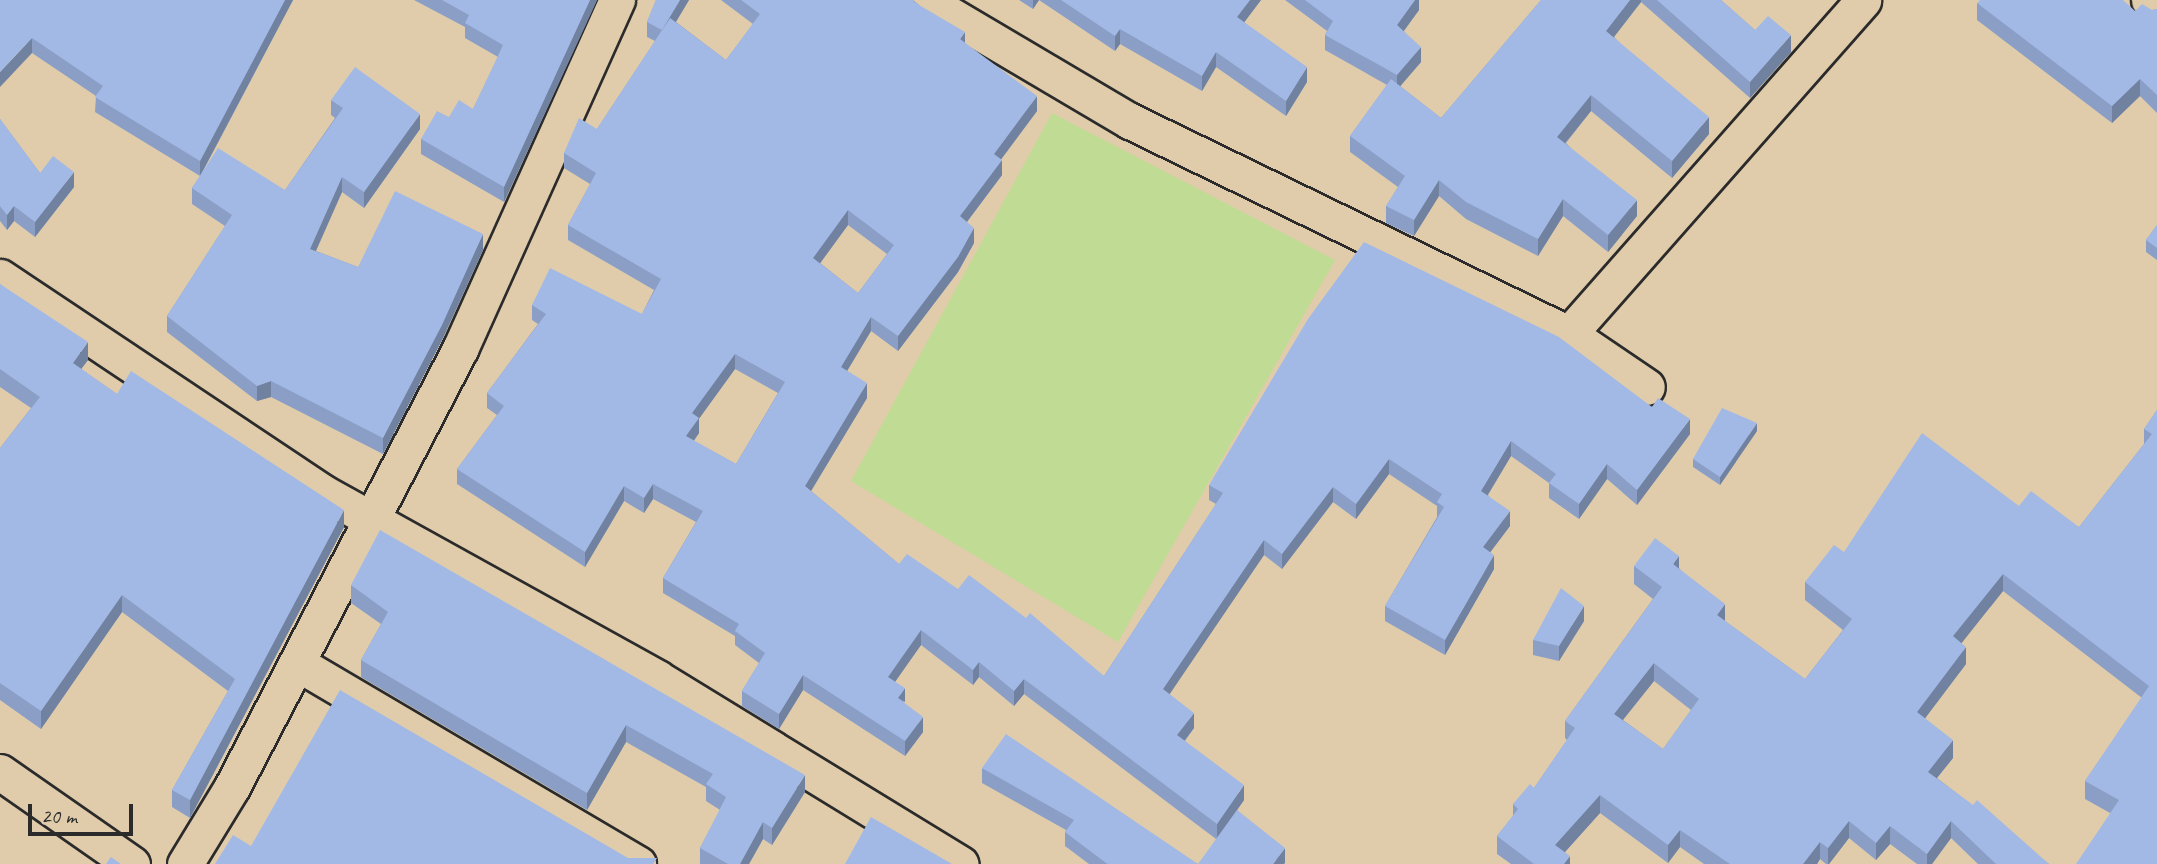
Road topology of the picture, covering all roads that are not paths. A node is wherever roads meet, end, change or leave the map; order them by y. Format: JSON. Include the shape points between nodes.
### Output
{"nodes":[{"id":1,"x":617,"y":0,"type":"edge"},
{"id":2,"x":925,"y":0,"type":"edge"},
{"id":3,"x":1863,"y":0,"type":"edge"},
{"id":4,"x":2149,"y":0,"type":"edge"},
{"id":5,"x":2157,"y":8,"type":"edge"},
{"id":6,"x":0,"y":277,"type":"edge"},
{"id":7,"x":1569,"y":334,"type":"junction"},
{"id":8,"x":1647,"y":387,"type":"dead end"},
{"id":9,"x":369,"y":519,"type":"junction"},
{"id":10,"x":297,"y":663,"type":"junction"},
{"id":11,"x":0,"y":772,"type":"edge"},
{"id":12,"x":132,"y":864,"type":"edge"},
{"id":13,"x":185,"y":864,"type":"edge"},
{"id":14,"x":638,"y":864,"type":"edge"},
{"id":15,"x":961,"y":864,"type":"edge"}],
"edges":[{"from":1,"to":9,"type":"street","via":[[460,349]]},
{"from":2,"to":7,"type":"street","via":[[1130,121]]},
{"from":3,"to":7,"type":"street"},
{"from":4,"to":5,"type":"street"},
{"from":6,"to":9,"type":"street"},
{"from":7,"to":8,"type":"street"},
{"from":9,"to":10,"type":"street"},
{"from":9,"to":15,"type":"street","via":[[657,678]]},
{"from":10,"to":13,"type":"street"},
{"from":10,"to":14,"type":"street"},
{"from":11,"to":12,"type":"street"}]}
